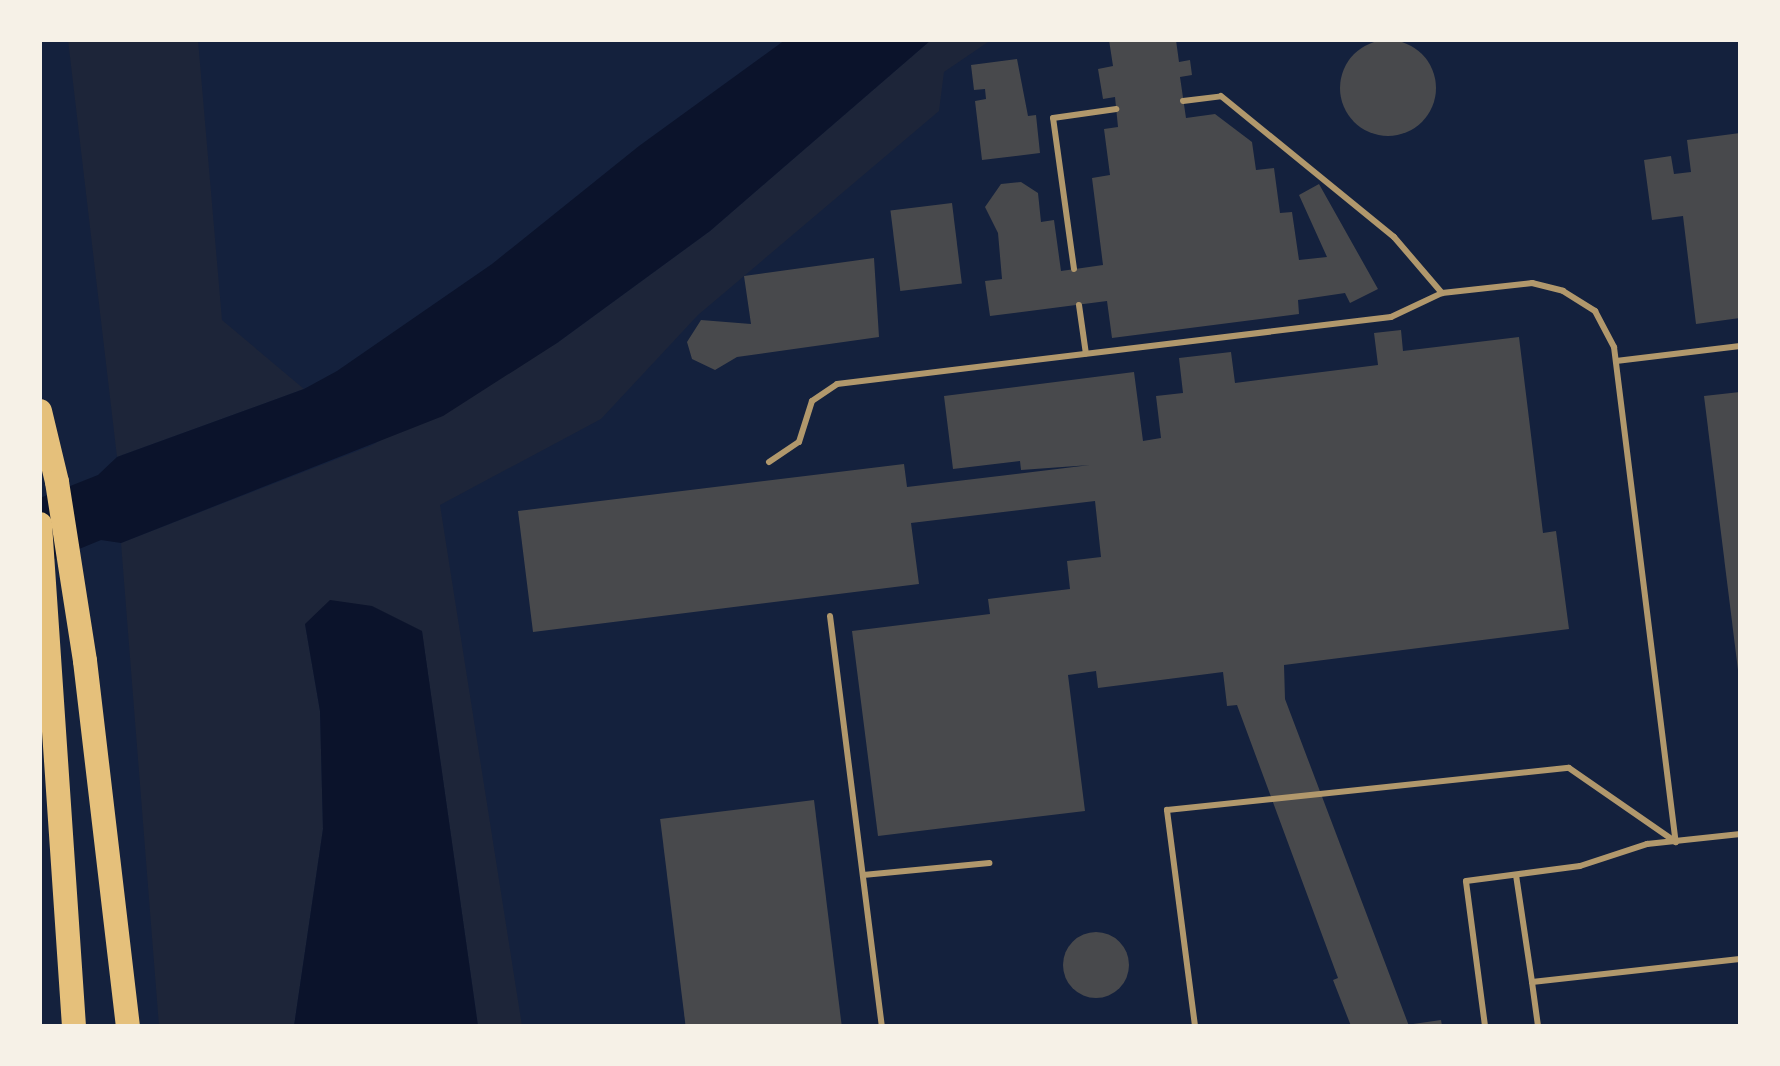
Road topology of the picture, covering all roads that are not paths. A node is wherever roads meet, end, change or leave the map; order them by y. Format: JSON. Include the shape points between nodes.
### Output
{"nodes":[{"id":1,"x":1183,"y":101,"type":"dead end"},
{"id":2,"x":1116,"y":109,"type":"dead end"},
{"id":3,"x":1074,"y":269,"type":"dead end"},
{"id":4,"x":1442,"y":293,"type":"junction"},
{"id":5,"x":1079,"y":305,"type":"dead end"},
{"id":6,"x":1740,"y":346,"type":"edge"},
{"id":7,"x":1086,"y":354,"type":"junction"},
{"id":8,"x":1616,"y":361,"type":"junction"},
{"id":9,"x":40,"y":411,"type":"edge"},
{"id":10,"x":769,"y":462,"type":"dead end"},
{"id":11,"x":40,"y":524,"type":"edge"},
{"id":12,"x":830,"y":616,"type":"dead end"},
{"id":13,"x":1740,"y":834,"type":"edge"},
{"id":14,"x":1676,"y":842,"type":"junction"},
{"id":15,"x":989,"y":863,"type":"dead end"},
{"id":16,"x":863,"y":875,"type":"junction"},
{"id":17,"x":1516,"y":875,"type":"junction"},
{"id":18,"x":1740,"y":959,"type":"edge"},
{"id":19,"x":1532,"y":982,"type":"junction"},
{"id":20,"x":74,"y":1026,"type":"edge"},
{"id":21,"x":128,"y":1026,"type":"edge"},
{"id":22,"x":882,"y":1026,"type":"edge"},
{"id":23,"x":1195,"y":1026,"type":"edge"},
{"id":24,"x":1485,"y":1026,"type":"edge"},
{"id":25,"x":1538,"y":1026,"type":"edge"}],
"edges":[{"from":1,"to":4,"type":"lane","via":[[1221,96],[1394,237]]},
{"from":2,"to":3,"type":"lane","via":[[1053,118]]},
{"from":4,"to":7,"type":"lane","via":[[1391,317]]},
{"from":4,"to":8,"type":"lane","via":[[1532,283],[1563,291],[1595,311]]},
{"from":5,"to":7,"type":"lane"},
{"from":6,"to":8,"type":"lane"},
{"from":7,"to":10,"type":"lane","via":[[837,384],[812,401],[799,442]]},
{"from":8,"to":14,"type":"lane"},
{"from":9,"to":21,"type":"highway","via":[[57,482],[85,661]]},
{"from":11,"to":20,"type":"highway"},
{"from":12,"to":16,"type":"lane"},
{"from":13,"to":14,"type":"lane"},
{"from":14,"to":17,"type":"lane","via":[[1647,844],[1580,866]]},
{"from":14,"to":23,"type":"lane","via":[[1569,768],[1167,810]]},
{"from":15,"to":16,"type":"lane"},
{"from":16,"to":22,"type":"lane"},
{"from":17,"to":19,"type":"lane"},
{"from":17,"to":24,"type":"lane","via":[[1466,881]]},
{"from":18,"to":19,"type":"lane"},
{"from":19,"to":25,"type":"lane"}]}
